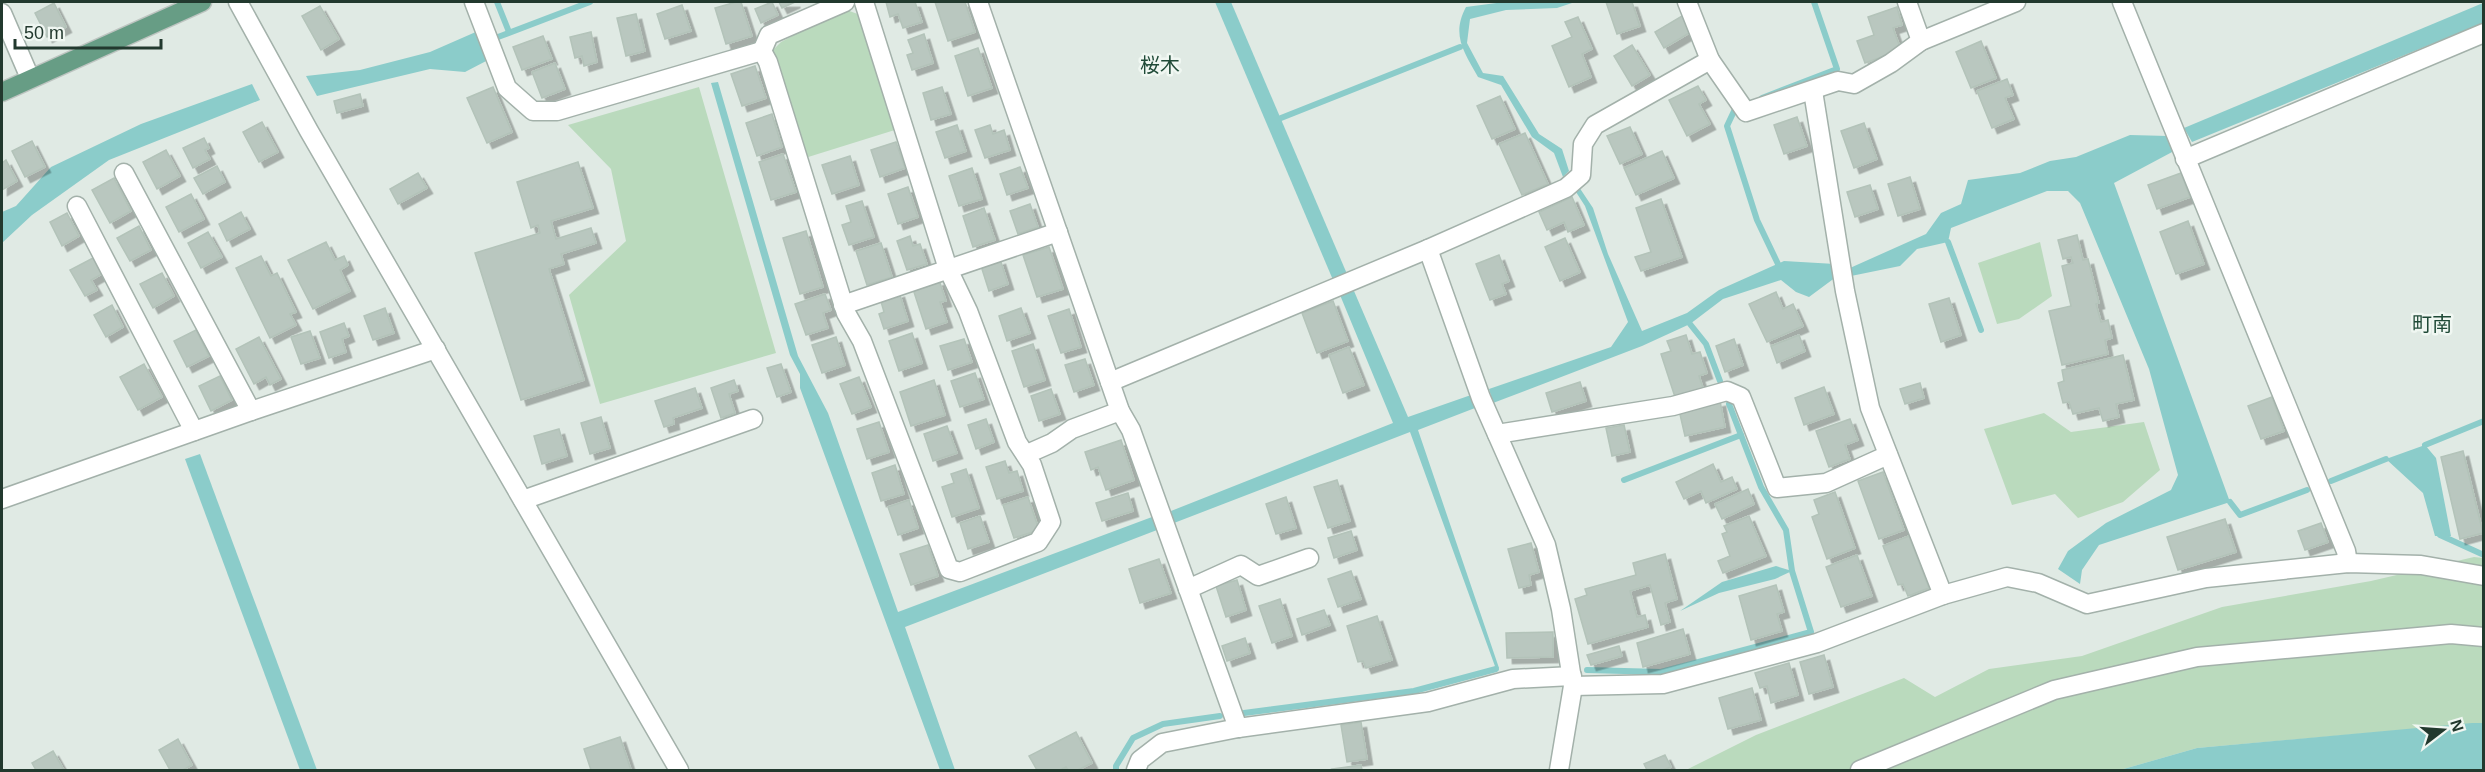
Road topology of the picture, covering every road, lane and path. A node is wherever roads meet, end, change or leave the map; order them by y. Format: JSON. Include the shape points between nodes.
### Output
{"nodes":[{"id":1,"x":202,"y":2,"type":"edge"},
{"id":2,"x":238,"y":2,"type":"edge"},
{"id":3,"x":474,"y":2,"type":"edge"},
{"id":4,"x":845,"y":2,"type":"edge"},
{"id":5,"x":864,"y":2,"type":"edge"},
{"id":6,"x":978,"y":2,"type":"edge"},
{"id":7,"x":1687,"y":2,"type":"edge"},
{"id":8,"x":1907,"y":2,"type":"edge"},
{"id":9,"x":2016,"y":2,"type":"edge"},
{"id":10,"x":2122,"y":2,"type":"edge"},
{"id":11,"x":2,"y":13,"type":"edge"},
{"id":12,"x":2484,"y":33,"type":"edge"},
{"id":13,"x":1921,"y":41,"type":"junction"},
{"id":14,"x":762,"y":51,"type":"junction"},
{"id":15,"x":1710,"y":60,"type":"junction"},
{"id":16,"x":30,"y":78,"type":"junction"},
{"id":17,"x":1813,"y":91,"type":"junction"},
{"id":18,"x":2,"y":92,"type":"edge"},
{"id":19,"x":2185,"y":159,"type":"junction"},
{"id":20,"x":124,"y":173,"type":"dead end"},
{"id":21,"x":77,"y":206,"type":"dead end"},
{"id":22,"x":1058,"y":232,"type":"junction"},
{"id":23,"x":1428,"y":249,"type":"junction"},
{"id":24,"x":948,"y":269,"type":"junction"},
{"id":25,"x":843,"y":305,"type":"junction"},
{"id":26,"x":436,"y":349,"type":"junction"},
{"id":27,"x":1110,"y":382,"type":"junction"},
{"id":28,"x":251,"y":411,"type":"junction"},
{"id":29,"x":1120,"y":411,"type":"junction"},
{"id":30,"x":753,"y":419,"type":"dead end"},
{"id":31,"x":194,"y":431,"type":"junction"},
{"id":32,"x":1497,"y":434,"type":"junction"},
{"id":33,"x":1027,"y":454,"type":"junction"},
{"id":34,"x":1888,"y":455,"type":"junction"},
{"id":35,"x":2,"y":499,"type":"edge"},
{"id":36,"x":523,"y":500,"type":"junction"},
{"id":37,"x":1309,"y":558,"type":"dead end"},
{"id":38,"x":2348,"y":562,"type":"junction"},
{"id":39,"x":2484,"y":576,"type":"edge"},
{"id":40,"x":1188,"y":589,"type":"junction"},
{"id":41,"x":1943,"y":595,"type":"junction"},
{"id":42,"x":2484,"y":637,"type":"edge"},
{"id":43,"x":1572,"y":681,"type":"junction"},
{"id":44,"x":1238,"y":728,"type":"junction"},
{"id":45,"x":679,"y":771,"type":"edge"},
{"id":46,"x":1136,"y":771,"type":"edge"},
{"id":47,"x":1558,"y":771,"type":"edge"},
{"id":48,"x":1860,"y":771,"type":"edge"}],
"edges":[{"from":1,"to":16,"type":"main road"},
{"from":2,"to":26,"type":"street"},
{"from":3,"to":14,"type":"street","via":[[507,88],[533,111],[557,111]]},
{"from":4,"to":14,"type":"street","via":[[769,35]]},
{"from":5,"to":24,"type":"street"},
{"from":6,"to":22,"type":"street"},
{"from":7,"to":15,"type":"street"},
{"from":8,"to":13,"type":"street"},
{"from":9,"to":13,"type":"street"},
{"from":10,"to":19,"type":"street"},
{"from":11,"to":16,"type":"street"},
{"from":12,"to":19,"type":"street"},
{"from":13,"to":17,"type":"street","via":[[1854,84],[1838,81]]},
{"from":14,"to":25,"type":"street"},
{"from":15,"to":17,"type":"street","via":[[1746,112]]},
{"from":15,"to":23,"type":"street","via":[[1595,125],[1582,144],[1581,175],[1566,188]]},
{"from":16,"to":18,"type":"main road"},
{"from":17,"to":34,"type":"street","via":[[1845,291],[1870,408]]},
{"from":19,"to":38,"type":"street"},
{"from":20,"to":28,"type":"street"},
{"from":21,"to":31,"type":"street"},
{"from":22,"to":24,"type":"street"},
{"from":22,"to":27,"type":"street"},
{"from":23,"to":27,"type":"street"},
{"from":23,"to":32,"type":"street","via":[[1480,398]]},
{"from":24,"to":25,"type":"street"},
{"from":24,"to":33,"type":"street","via":[[968,311],[1017,442]]},
{"from":25,"to":33,"type":"street","via":[[862,341],[949,569],[960,572],[1038,542],[1051,522]]},
{"from":26,"to":28,"type":"street"},
{"from":26,"to":36,"type":"street"},
{"from":27,"to":29,"type":"street"},
{"from":28,"to":31,"type":"street"},
{"from":29,"to":33,"type":"street","via":[[1072,429]]},
{"from":29,"to":40,"type":"street","via":[[1131,430]]},
{"from":30,"to":36,"type":"street"},
{"from":31,"to":35,"type":"street"},
{"from":32,"to":34,"type":"street","via":[[1673,406],[1727,391],[1741,397],[1777,488],[1826,483]]},
{"from":32,"to":43,"type":"street","via":[[1545,545],[1561,609]]},
{"from":34,"to":41,"type":"street"},
{"from":36,"to":45,"type":"street"},
{"from":37,"to":40,"type":"street","via":[[1258,576],[1241,565]]},
{"from":38,"to":39,"type":"street","via":[[2421,565]]},
{"from":38,"to":41,"type":"street","via":[[2206,578],[2087,604],[2038,583],[2007,578]]},
{"from":40,"to":44,"type":"street"},
{"from":41,"to":43,"type":"street","via":[[1816,643],[1663,684]]},
{"from":42,"to":48,"type":"street","via":[[2451,634],[2197,657],[2054,690]]},
{"from":43,"to":44,"type":"street","via":[[1513,679],[1428,702]]},
{"from":43,"to":47,"type":"street"},
{"from":44,"to":46,"type":"street","via":[[1162,743],[1140,760]]}]}
